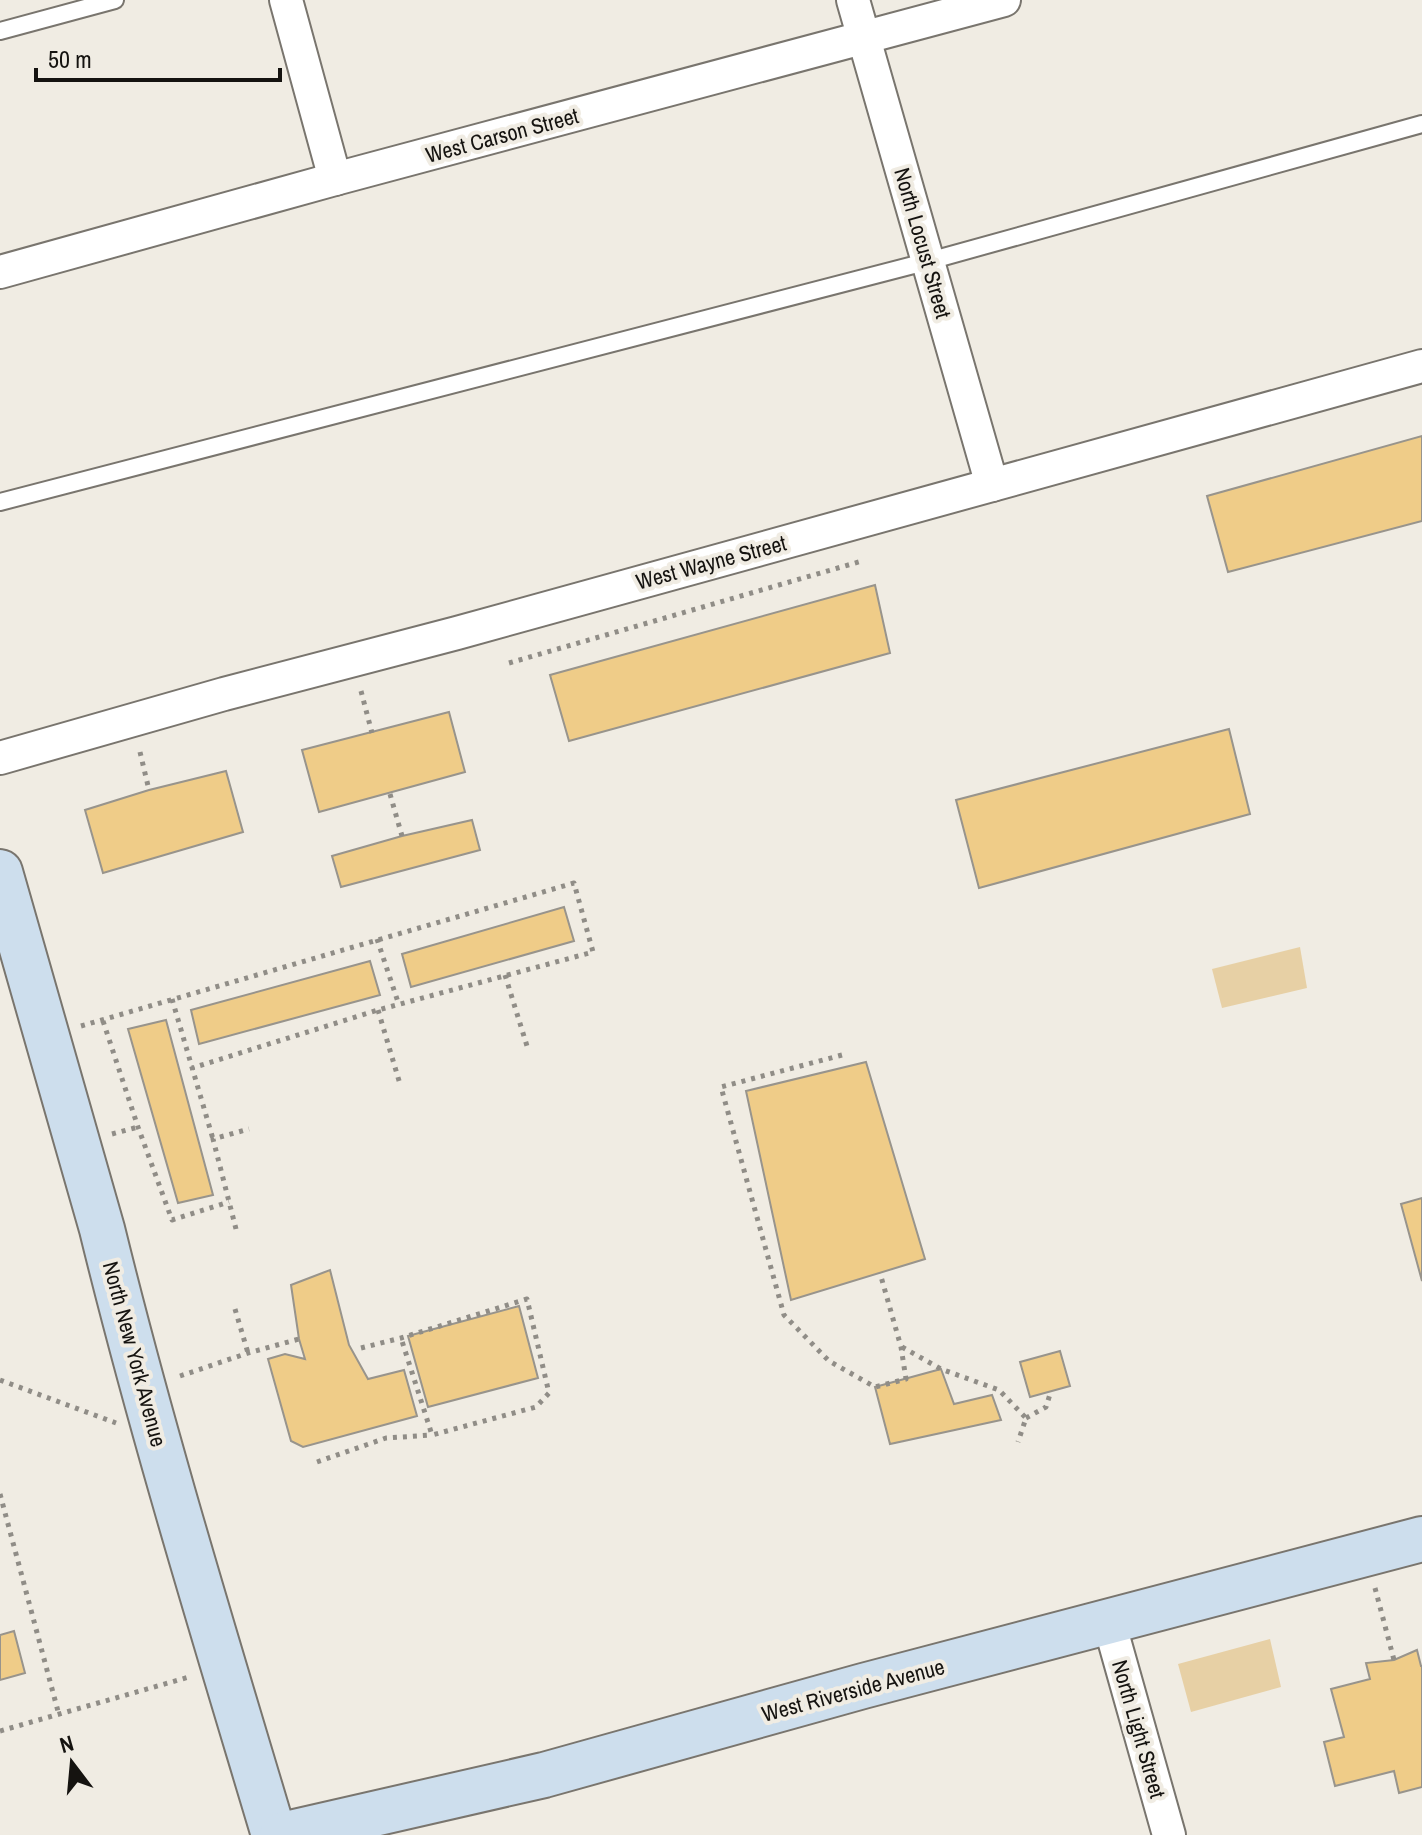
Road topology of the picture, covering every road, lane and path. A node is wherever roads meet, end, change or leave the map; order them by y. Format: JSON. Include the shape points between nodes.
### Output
{"nodes":[{"id":1,"x":115,"y":0,"type":"edge"},
{"id":2,"x":286,"y":0,"type":"edge"},
{"id":3,"x":853,"y":0,"type":"edge"},
{"id":4,"x":1004,"y":0,"type":"edge"},
{"id":5,"x":0,"y":31,"type":"edge"},
{"id":6,"x":864,"y":38,"type":"junction"},
{"id":7,"x":1422,"y":124,"type":"edge"},
{"id":8,"x":335,"y":179,"type":"junction"},
{"id":9,"x":929,"y":261,"type":"junction"},
{"id":10,"x":0,"y":272,"type":"edge"},
{"id":11,"x":1422,"y":366,"type":"edge"},
{"id":12,"x":992,"y":485,"type":"junction"},
{"id":13,"x":0,"y":502,"type":"edge"},
{"id":14,"x":862,"y":561,"type":"dead end"},
{"id":15,"x":353,"y":661,"type":"junction"},
{"id":16,"x":509,"y":663,"type":"dead end"},
{"id":17,"x":133,"y":721,"type":"junction"},
{"id":18,"x":372,"y":733,"type":"dead end"},
{"id":19,"x":0,"y":758,"type":"edge"},
{"id":20,"x":149,"y":790,"type":"dead end"},
{"id":21,"x":390,"y":794,"type":"dead end"},
{"id":22,"x":402,"y":836,"type":"dead end"},
{"id":23,"x":0,"y":872,"type":"edge"},
{"id":24,"x":377,"y":939,"type":"junction"},
{"id":25,"x":505,"y":975,"type":"junction"},
{"id":26,"x":172,"y":999,"type":"junction"},
{"id":27,"x":399,"y":1005,"type":"junction"},
{"id":28,"x":378,"y":1010,"type":"junction"},
{"id":29,"x":527,"y":1046,"type":"dead end"},
{"id":30,"x":842,"y":1055,"type":"dead end"},
{"id":31,"x":192,"y":1068,"type":"junction"},
{"id":32,"x":400,"y":1084,"type":"dead end"},
{"id":33,"x":249,"y":1129,"type":"dead end"},
{"id":34,"x":213,"y":1139,"type":"junction"},
{"id":35,"x":229,"y":1202,"type":"junction"},
{"id":36,"x":236,"y":1229,"type":"dead end"},
{"id":37,"x":880,"y":1273,"type":"dead end"},
{"id":38,"x":235,"y":1309,"type":"dead end"},
{"id":39,"x":401,"y":1338,"type":"junction"},
{"id":40,"x":299,"y":1339,"type":"dead end"},
{"id":41,"x":901,"y":1347,"type":"junction"},
{"id":42,"x":361,"y":1348,"type":"dead end"},
{"id":43,"x":248,"y":1353,"type":"junction"},
{"id":44,"x":171,"y":1379,"type":"dead end"},
{"id":45,"x":0,"y":1380,"type":"edge"},
{"id":46,"x":1051,"y":1391,"type":"dead end"},
{"id":47,"x":1026,"y":1418,"type":"junction"},
{"id":48,"x":128,"y":1428,"type":"dead end"},
{"id":49,"x":432,"y":1435,"type":"junction"},
{"id":50,"x":1018,"y":1442,"type":"dead end"},
{"id":51,"x":317,"y":1462,"type":"dead end"},
{"id":52,"x":0,"y":1494,"type":"edge"},
{"id":53,"x":1422,"y":1539,"type":"edge"},
{"id":54,"x":1373,"y":1583,"type":"dead end"},
{"id":55,"x":1109,"y":1622,"type":"junction"},
{"id":56,"x":1394,"y":1660,"type":"dead end"},
{"id":57,"x":201,"y":1673,"type":"dead end"},
{"id":58,"x":59,"y":1715,"type":"junction"},
{"id":59,"x":0,"y":1731,"type":"edge"},
{"id":60,"x":274,"y":1835,"type":"edge"},
{"id":61,"x":282,"y":1835,"type":"edge"},
{"id":62,"x":1169,"y":1835,"type":"edge"}],
"edges":[{"from":1,"to":5,"type":"lane"},
{"from":2,"to":8,"type":"street"},
{"from":3,"to":6,"type":"street","name":"North Locust Street"},
{"from":4,"to":6,"type":"street","name":"West Carson Street"},
{"from":6,"to":8,"type":"street","name":"West Carson Street"},
{"from":6,"to":9,"type":"street","name":"North Locust Street"},
{"from":7,"to":9,"type":"lane"},
{"from":8,"to":10,"type":"street","name":"West Carson Street"},
{"from":9,"to":12,"type":"street","name":"North Locust Street"},
{"from":9,"to":13,"type":"lane"},
{"from":11,"to":12,"type":"street","name":"West Wayne Street"},
{"from":12,"to":15,"type":"street","name":"West Wayne Street"},
{"from":14,"to":16,"type":"path"},
{"from":15,"to":17,"type":"street","name":"West Wayne Street"},
{"from":15,"to":18,"type":"path"},
{"from":17,"to":19,"type":"street","name":"West Wayne Street"},
{"from":17,"to":20,"type":"path"},
{"from":21,"to":22,"type":"path"},
{"from":23,"to":60,"type":"street","name":"North New York Avenue"},
{"from":24,"to":25,"type":"path","via":[[574,883],[593,952]]},
{"from":24,"to":26,"type":"path"},
{"from":24,"to":27,"type":"path"},
{"from":25,"to":27,"type":"path"},
{"from":25,"to":29,"type":"path"},
{"from":26,"to":31,"type":"path"},
{"from":26,"to":35,"type":"path","via":[[103,1021],[172,1220]]},
{"from":27,"to":28,"type":"path"},
{"from":28,"to":31,"type":"path"},
{"from":28,"to":32,"type":"path"},
{"from":30,"to":41,"type":"path","via":[[721,1087],[784,1315],[829,1361],[875,1387],[906,1379]]},
{"from":31,"to":34,"type":"path"},
{"from":33,"to":34,"type":"path"},
{"from":34,"to":35,"type":"path"},
{"from":35,"to":36,"type":"path"},
{"from":37,"to":41,"type":"path"},
{"from":38,"to":43,"type":"path"},
{"from":39,"to":42,"type":"path"},
{"from":39,"to":49,"type":"path"},
{"from":39,"to":49,"type":"path","via":[[527,1299],[549,1393],[536,1407]]},
{"from":40,"to":43,"type":"path"},
{"from":41,"to":47,"type":"path","via":[[941,1369],[999,1390]]},
{"from":43,"to":44,"type":"path"},
{"from":45,"to":48,"type":"path"},
{"from":46,"to":47,"type":"path","via":[[1046,1407]]},
{"from":47,"to":50,"type":"path"},
{"from":49,"to":51,"type":"path","via":[[386,1438]]},
{"from":52,"to":58,"type":"path"},
{"from":53,"to":55,"type":"street","name":"West Riverside Avenue"},
{"from":54,"to":56,"type":"path"},
{"from":55,"to":61,"type":"street","name":"West Riverside Avenue","via":[[544,1775]]},
{"from":55,"to":62,"type":"street","name":"North Light Street"},
{"from":57,"to":58,"type":"path"},
{"from":58,"to":59,"type":"path"}]}
